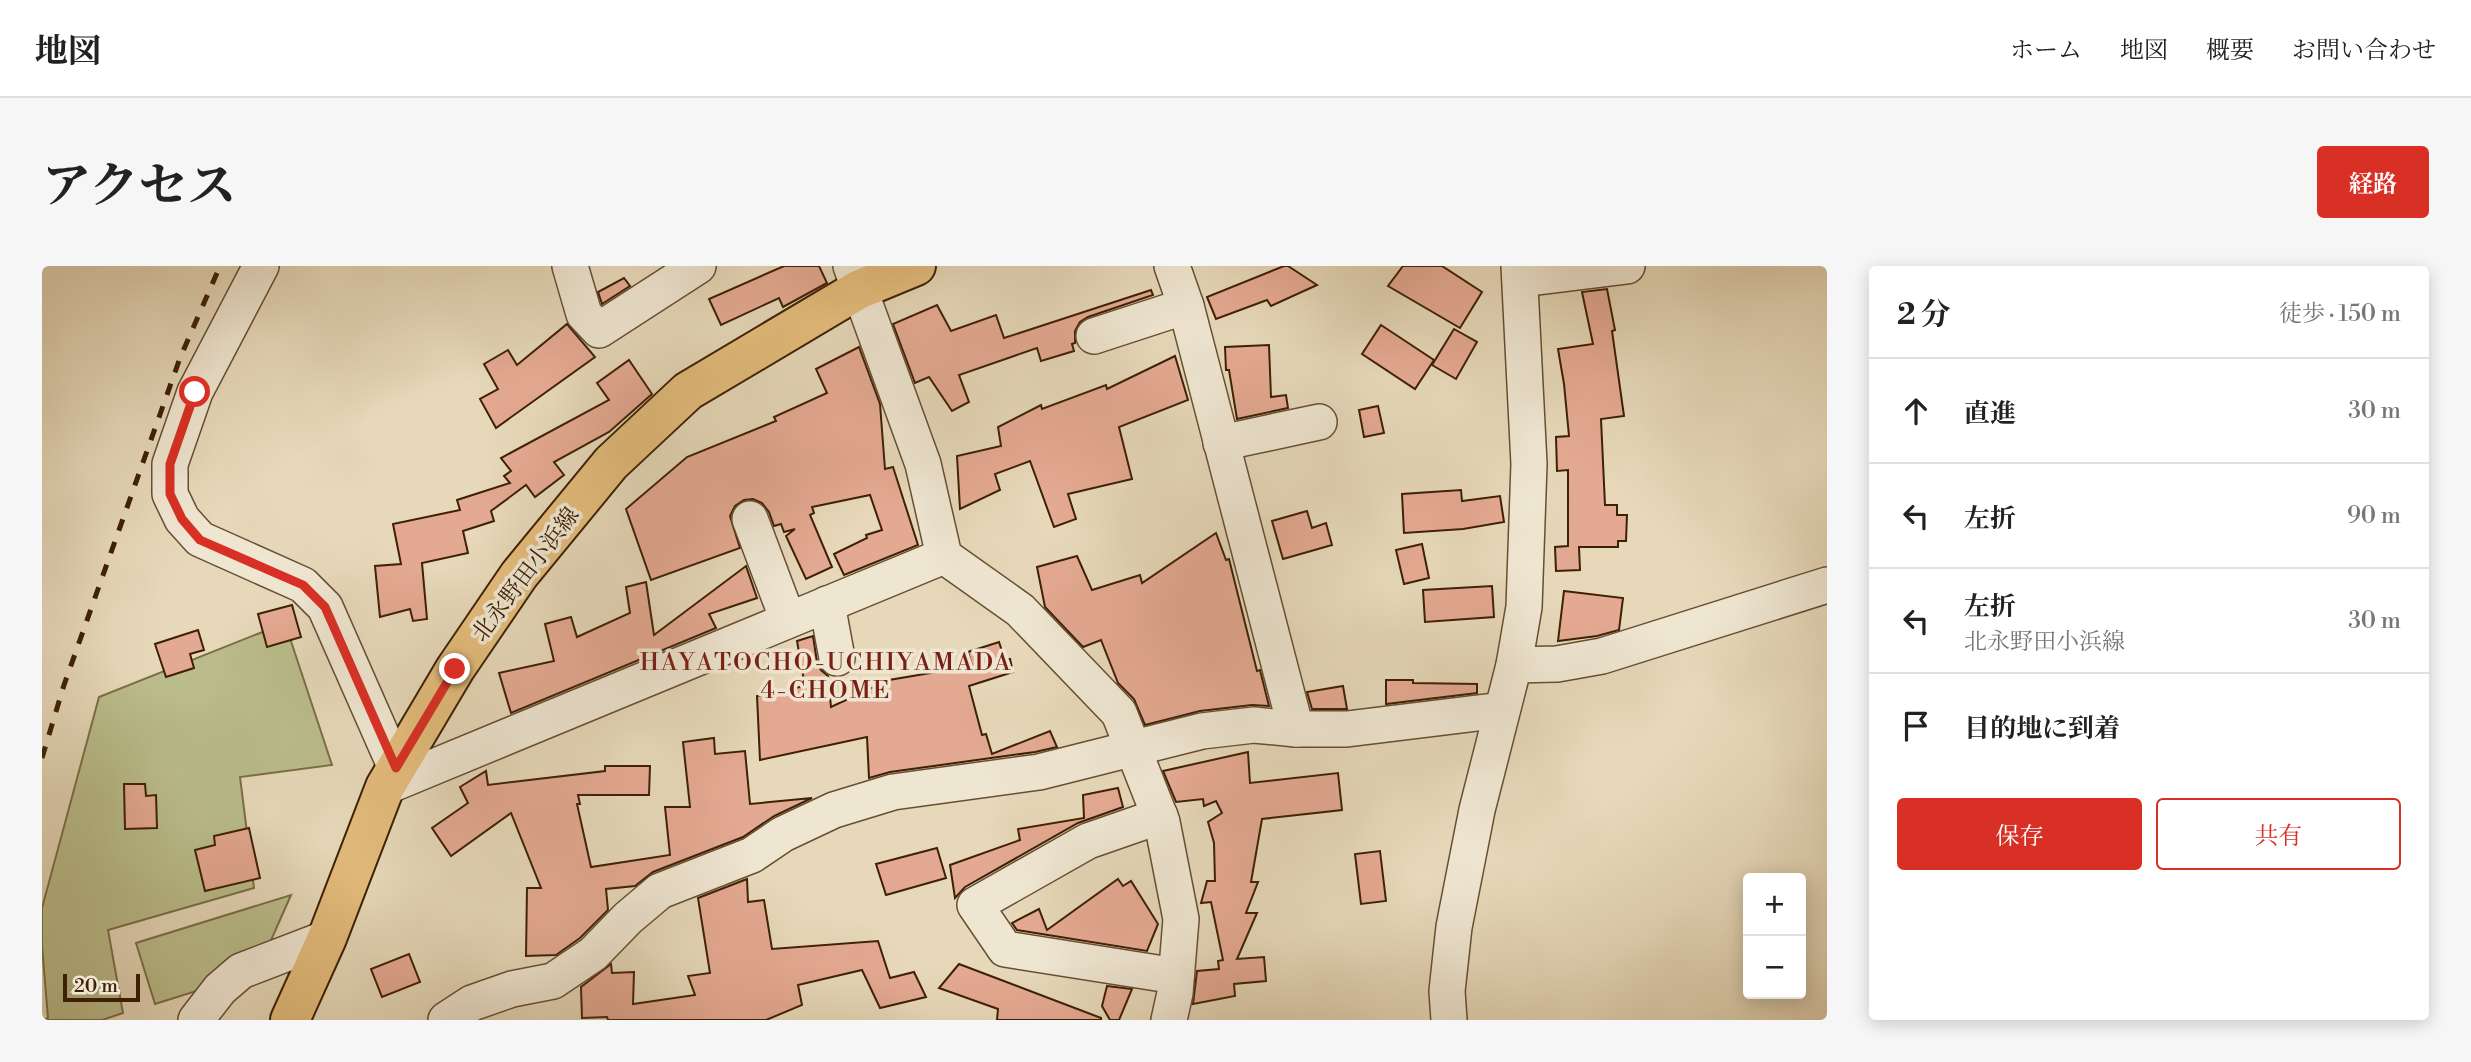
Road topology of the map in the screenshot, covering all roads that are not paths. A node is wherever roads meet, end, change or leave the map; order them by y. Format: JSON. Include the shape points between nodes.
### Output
{"nodes":[{"id":1,"x":261,"y":266,"type":"edge"},
{"id":2,"x":569,"y":266,"type":"edge"},
{"id":3,"x":698,"y":266,"type":"edge"},
{"id":4,"x":916,"y":266,"type":"edge"},
{"id":5,"x":1172,"y":266,"type":"edge"},
{"id":6,"x":1627,"y":266,"type":"edge"},
{"id":7,"x":1519,"y":272,"type":"edge"},
{"id":8,"x":854,"y":278,"type":"edge"},
{"id":9,"x":1186,"y":306,"type":"junction"},
{"id":10,"x":1094,"y":336,"type":"dead end"},
{"id":11,"x":1319,"y":422,"type":"dead end"},
{"id":12,"x":1221,"y":443,"type":"junction"},
{"id":13,"x":750,"y":519,"type":"dead end"},
{"id":14,"x":944,"y":556,"type":"junction"},
{"id":15,"x":1827,"y":585,"type":"edge"},
{"id":16,"x":827,"y":604,"type":"junction"},
{"id":17,"x":788,"y":620,"type":"junction"},
{"id":18,"x":837,"y":658,"type":"dead end"},
{"id":19,"x":1514,"y":666,"type":"junction"},
{"id":20,"x":1502,"y":710,"type":"junction"},
{"id":21,"x":1297,"y":729,"type":"junction"},
{"id":22,"x":1133,"y":747,"type":"junction"},
{"id":23,"x":391,"y":777,"type":"junction"},
{"id":24,"x":1160,"y":816,"type":"junction"},
{"id":25,"x":327,"y":938,"type":"junction"},
{"id":26,"x":1176,"y":975,"type":"junction"},
{"id":27,"x":196,"y":1020,"type":"edge"},
{"id":28,"x":290,"y":1020,"type":"edge"},
{"id":29,"x":446,"y":1020,"type":"edge"},
{"id":30,"x":1169,"y":1020,"type":"edge"},
{"id":31,"x":1449,"y":1020,"type":"edge"}],
"edges":[{"from":1,"to":23,"type":"street","via":[[195,392],[170,464],[170,494],[182,519],[200,540],[303,585],[325,607]]},
{"from":2,"to":3,"type":"street","via":[[584,314],[599,330]]},
{"from":4,"to":8,"type":"main road","name":"北永野田小浜線"},
{"from":5,"to":9,"type":"street"},
{"from":6,"to":7,"type":"street"},
{"from":7,"to":19,"type":"street","via":[[1528,464],[1524,607]]},
{"from":8,"to":14,"type":"street","via":[[923,464]]},
{"from":8,"to":23,"type":"main road","name":"北永野田小浜線","via":[[688,391],[611,463],[519,575],[455,669]]},
{"from":9,"to":10,"type":"street"},
{"from":9,"to":12,"type":"street"},
{"from":11,"to":12,"type":"street"},
{"from":12,"to":21,"type":"street"},
{"from":13,"to":17,"type":"street"},
{"from":14,"to":16,"type":"street"},
{"from":14,"to":22,"type":"street","via":[[1020,610],[1119,713]]},
{"from":15,"to":19,"type":"street","via":[[1602,656]]},
{"from":16,"to":17,"type":"street"},
{"from":16,"to":18,"type":"street"},
{"from":17,"to":23,"type":"street"},
{"from":19,"to":20,"type":"street"},
{"from":20,"to":21,"type":"street","via":[[1347,729]]},
{"from":20,"to":31,"type":"street","via":[[1454,927],[1447,991]]},
{"from":21,"to":22,"type":"street","via":[[1254,724]]},
{"from":22,"to":24,"type":"street"},
{"from":22,"to":29,"type":"street","via":[[1039,772],[893,792],[834,810],[752,855],[660,891],[593,954],[553,981],[499,993]]},
{"from":23,"to":25,"type":"main road","name":"北永野田小浜線"},
{"from":24,"to":26,"type":"street","via":[[1181,919]]},
{"from":24,"to":26,"type":"street","via":[[1088,841],[975,905],[1005,949]]},
{"from":25,"to":27,"type":"street","via":[[241,971]]},
{"from":25,"to":28,"type":"main road","name":"北永野田小浜線"},
{"from":26,"to":30,"type":"street"}]}
